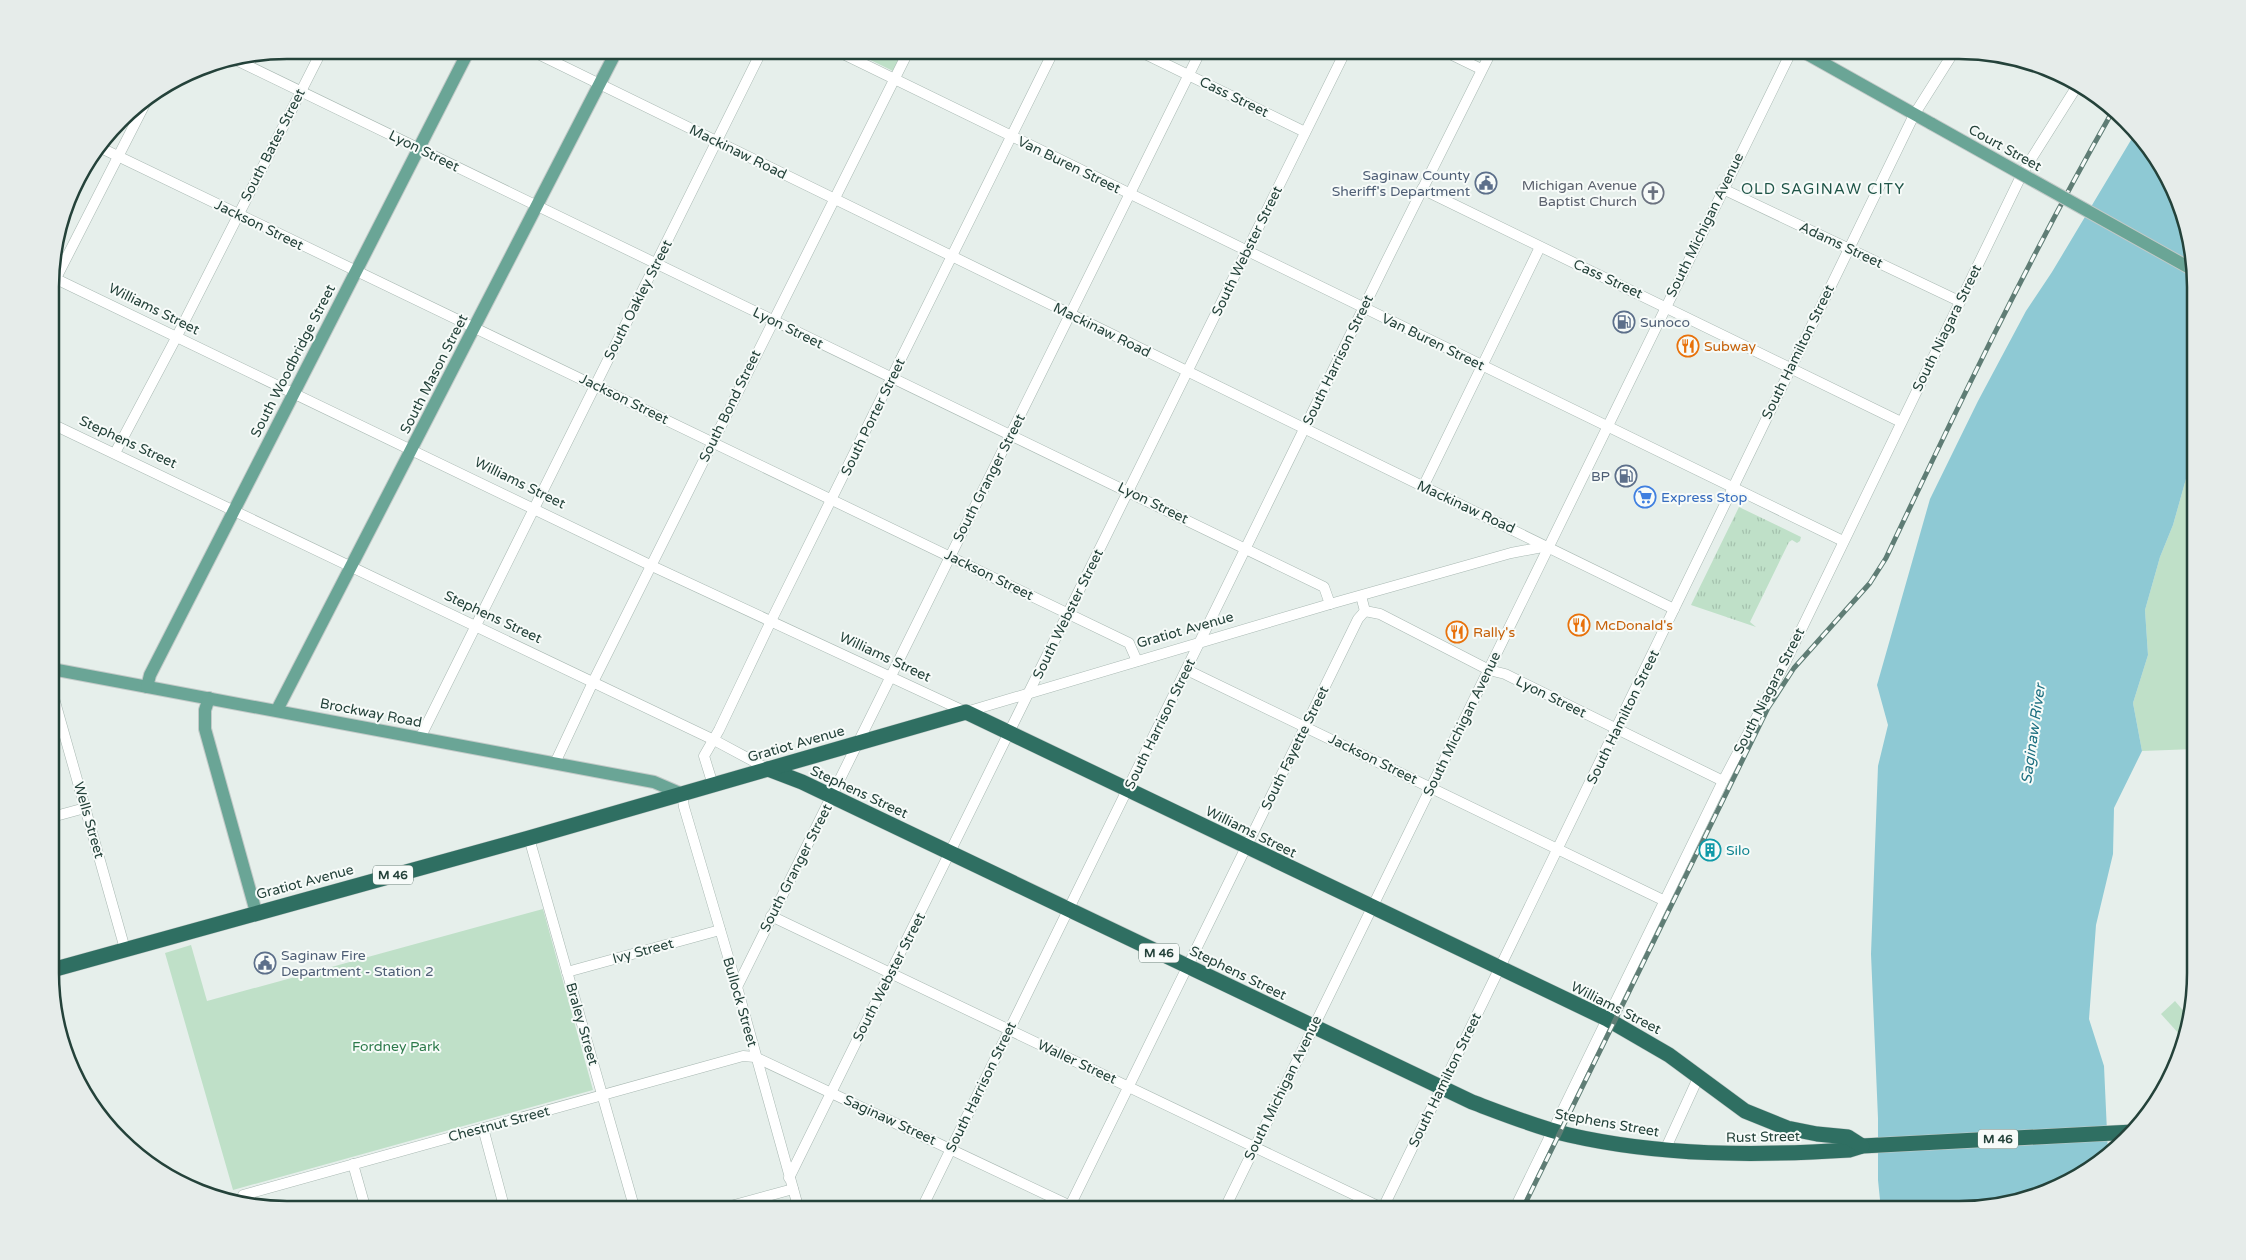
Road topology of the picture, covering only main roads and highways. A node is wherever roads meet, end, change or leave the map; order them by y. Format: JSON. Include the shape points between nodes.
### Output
{"nodes":[{"id":1,"x":464,"y":59,"type":"edge"},
{"id":2,"x":612,"y":59,"type":"edge"},
{"id":3,"x":1816,"y":59,"type":"edge"},
{"id":4,"x":2186,"y":266,"type":"edge"},
{"id":5,"x":59,"y":670,"type":"edge"},
{"id":6,"x":147,"y":687,"type":"junction"},
{"id":7,"x":209,"y":698,"type":"junction"},
{"id":8,"x":277,"y":710,"type":"junction"},
{"id":9,"x":966,"y":712,"type":"joint"},
{"id":10,"x":768,"y":768,"type":"junction"},
{"id":11,"x":682,"y":794,"type":"junction"},
{"id":12,"x":256,"y":912,"type":"junction"},
{"id":13,"x":59,"y":968,"type":"edge"},
{"id":14,"x":2121,"y":1133,"type":"edge"},
{"id":15,"x":1862,"y":1146,"type":"junction"},
{"id":16,"x":1664,"y":1150,"type":"joint"}],
"edges":[{"from":1,"to":6,"type":"main road","name":"South Woodbridge Street","via":[[150,675]]},
{"from":2,"to":8,"type":"main road","name":"South Mason Street"},
{"from":3,"to":4,"type":"main road","name":"Court Street","bridge":true},
{"from":5,"to":6,"type":"main road","name":"Brockway Road"},
{"from":6,"to":7,"type":"main road","name":"Brockway Road"},
{"from":7,"to":8,"type":"main road","name":"Brockway Road"},
{"from":7,"to":12,"type":"main road","via":[[205,729]]},
{"from":8,"to":11,"type":"main road","name":"Brockway Road","via":[[654,782]]},
{"from":9,"to":10,"type":"highway","name":"Gratiot Avenue"},
{"from":9,"to":15,"type":"highway","name":"Williams Street","number":"M 46","via":[[1607,1019],[1662,1051],[1744,1111],[1772,1123],[1817,1134],[1848,1137]]},
{"from":10,"to":11,"type":"highway","name":"Gratiot Avenue","number":"M 46"},
{"from":10,"to":16,"type":"highway","name":"Stephens Street","number":"M 46","via":[[1492,1110],[1553,1130]]},
{"from":11,"to":12,"type":"highway","name":"Gratiot Avenue","number":"M 46"},
{"from":12,"to":13,"type":"highway","name":"Gratiot Avenue","number":"M 46"},
{"from":14,"to":15,"type":"highway","number":"M 46"},
{"from":15,"to":16,"type":"highway","name":"Rust Street","number":"M 46","via":[[1848,1150],[1765,1154]]}]}
